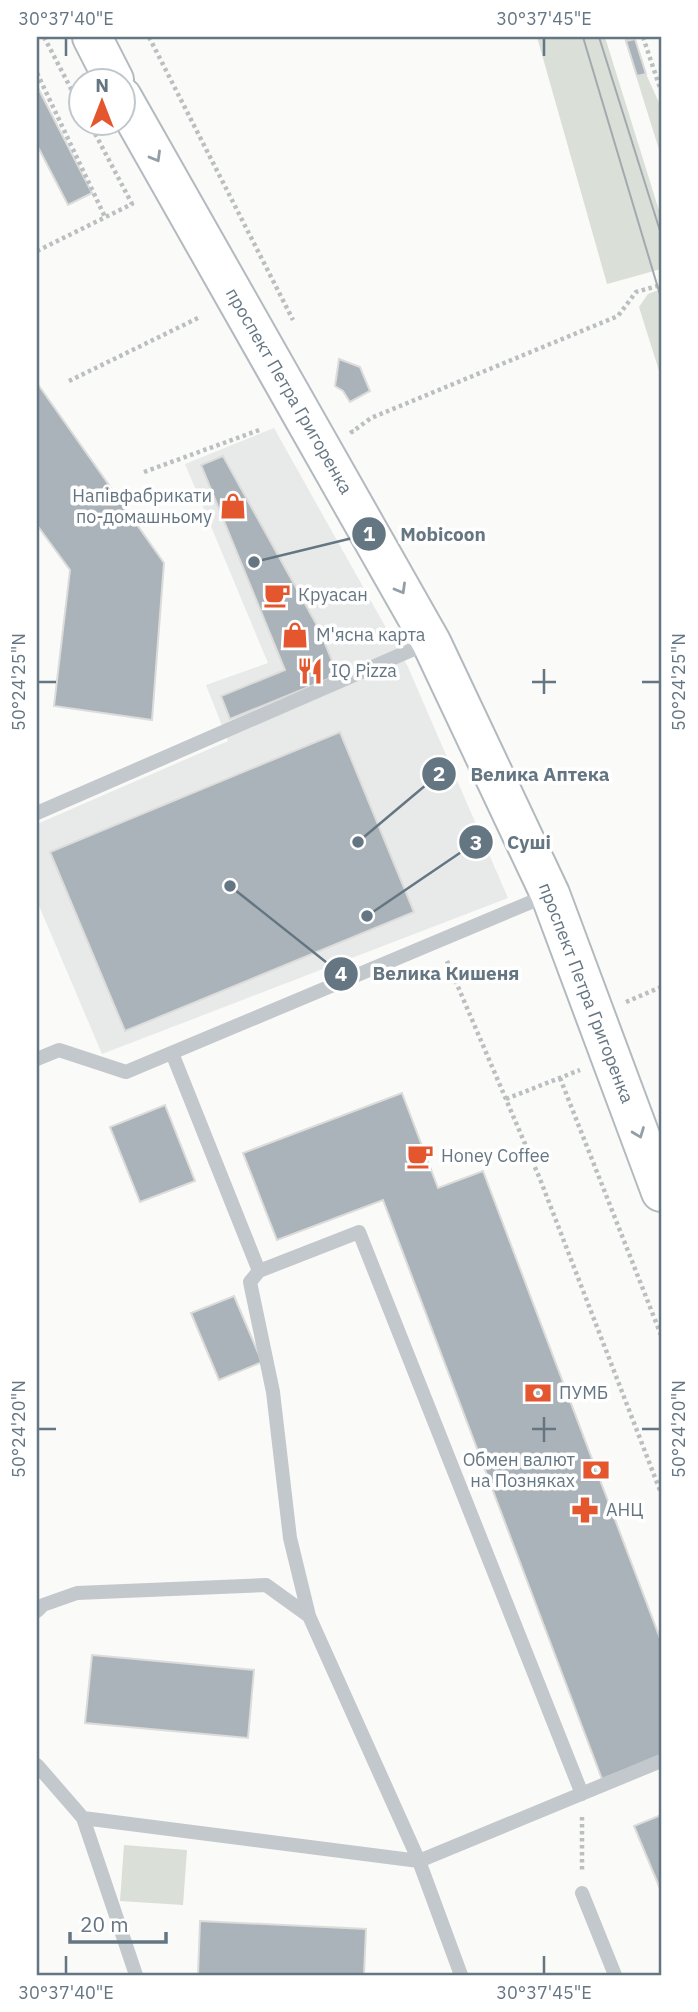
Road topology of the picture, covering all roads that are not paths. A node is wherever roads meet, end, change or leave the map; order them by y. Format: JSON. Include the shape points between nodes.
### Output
{"nodes":[{"id":1,"x":92,"y":37,"type":"edge"},
{"id":2,"x":107,"y":66,"type":"edge"},
{"id":3,"x":136,"y":122,"type":"edge"},
{"id":4,"x":431,"y":642,"type":"junction"},
{"id":5,"x":37,"y":813,"type":"edge"},
{"id":6,"x":550,"y":894,"type":"junction"},
{"id":7,"x":172,"y":1053,"type":"junction"},
{"id":8,"x":38,"y":1055,"type":"edge"},
{"id":9,"x":661,"y":1192,"type":"edge"},
{"id":10,"x":259,"y":1271,"type":"junction"},
{"id":11,"x":37,"y":1611,"type":"edge"},
{"id":12,"x":309,"y":1616,"type":"junction"},
{"id":13,"x":661,"y":1761,"type":"edge"},
{"id":14,"x":37,"y":1765,"type":"edge"},
{"id":15,"x":582,"y":1794,"type":"junction"},
{"id":16,"x":83,"y":1818,"type":"junction"},
{"id":17,"x":419,"y":1861,"type":"junction"},
{"id":18,"x":582,"y":1893,"type":"road end"},
{"id":19,"x":136,"y":1975,"type":"edge"},
{"id":20,"x":461,"y":1975,"type":"edge"},
{"id":21,"x":615,"y":1975,"type":"edge"}],
"edges":[{"from":1,"to":2,"type":"main road"},
{"from":3,"to":4,"type":"main road","name":"проспект Петра Григоренка","one_way":true},
{"from":4,"to":5,"type":"lane"},
{"from":4,"to":6,"type":"main road","name":"проспект Петра Григоренка"},
{"from":6,"to":7,"type":"lane"},
{"from":6,"to":9,"type":"main road","name":"проспект Петра Григоренка","one_way":true},
{"from":7,"to":8,"type":"lane","via":[[126,1072],[59,1050]]},
{"from":7,"to":10,"type":"lane"},
{"from":10,"to":12,"type":"lane","via":[[250,1282],[273,1392],[290,1538]]},
{"from":10,"to":15,"type":"lane","via":[[359,1231]]},
{"from":11,"to":12,"type":"lane","via":[[77,1593],[266,1585]]},
{"from":12,"to":17,"type":"lane"},
{"from":13,"to":15,"type":"lane"},
{"from":14,"to":16,"type":"lane"},
{"from":15,"to":17,"type":"lane"},
{"from":16,"to":17,"type":"lane"},
{"from":16,"to":19,"type":"lane"},
{"from":17,"to":20,"type":"lane"},
{"from":18,"to":21,"type":"lane"}]}
